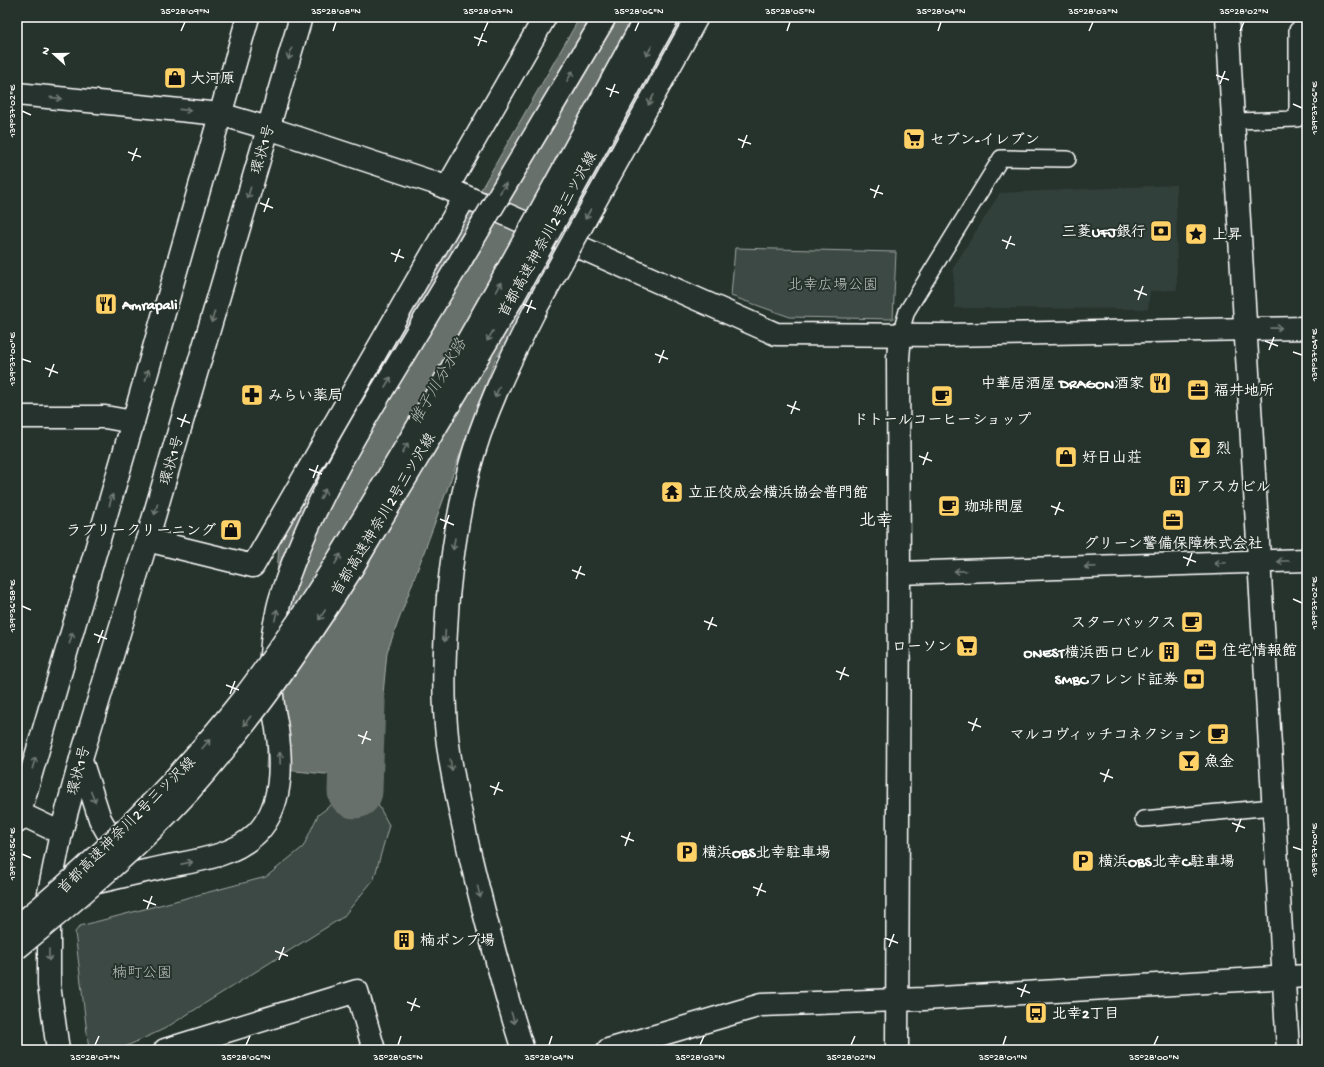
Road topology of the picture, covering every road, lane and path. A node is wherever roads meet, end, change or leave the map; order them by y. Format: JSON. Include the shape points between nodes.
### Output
{"nodes":[{"id":1,"x":248,"y":17,"type":"edge"},
{"id":2,"x":301,"y":17,"type":"edge"},
{"id":3,"x":545,"y":17,"type":"edge"},
{"id":4,"x":605,"y":17,"type":"edge"},
{"id":5,"x":646,"y":17,"type":"edge"},
{"id":6,"x":668,"y":17,"type":"edge"},
{"id":7,"x":697,"y":17,"type":"edge"},
{"id":8,"x":1227,"y":17,"type":"edge"},
{"id":9,"x":1307,"y":30,"type":"edge"},
{"id":10,"x":17,"y":94,"type":"edge"},
{"id":11,"x":220,"y":114,"type":"junction"},
{"id":12,"x":1234,"y":121,"type":"junction"},
{"id":13,"x":268,"y":128,"type":"junction"},
{"id":14,"x":1068,"y":159,"type":"dead end"},
{"id":15,"x":463,"y":196,"type":"junction"},
{"id":16,"x":1307,"y":328,"type":"edge"},
{"id":17,"x":1245,"y":329,"type":"junction"},
{"id":18,"x":900,"y":335,"type":"junction"},
{"id":19,"x":17,"y":417,"type":"edge"},
{"id":20,"x":133,"y":422,"type":"junction"},
{"id":21,"x":147,"y":540,"type":"junction"},
{"id":22,"x":1307,"y":560,"type":"edge"},
{"id":23,"x":1259,"y":562,"type":"junction"},
{"id":24,"x":899,"y":572,"type":"junction"},
{"id":25,"x":81,"y":760,"type":"junction"},
{"id":26,"x":1273,"y":807,"type":"junction"},
{"id":27,"x":18,"y":816,"type":"edge"},
{"id":28,"x":1143,"y":819,"type":"dead end"},
{"id":29,"x":61,"y":833,"type":"junction"},
{"id":30,"x":160,"y":868,"type":"junction"},
{"id":31,"x":49,"y":893,"type":"junction"},
{"id":32,"x":17,"y":912,"type":"edge"},
{"id":33,"x":17,"y":927,"type":"edge"},
{"id":34,"x":17,"y":948,"type":"edge"},
{"id":35,"x":1307,"y":976,"type":"edge"},
{"id":36,"x":1283,"y":977,"type":"junction"},
{"id":37,"x":896,"y":1000,"type":"junction"},
{"id":38,"x":58,"y":1050,"type":"edge"},
{"id":39,"x":165,"y":1050,"type":"edge"},
{"id":40,"x":374,"y":1050,"type":"edge"},
{"id":41,"x":523,"y":1050,"type":"edge"},
{"id":42,"x":608,"y":1050,"type":"edge"},
{"id":43,"x":897,"y":1050,"type":"edge"},
{"id":44,"x":1288,"y":1050,"type":"edge"}],
"edges":[{"from":1,"to":11,"type":"main road"},
{"from":2,"to":13,"type":"main road","name":"環状1号","one_way":true},
{"from":3,"to":15,"type":"main road"},
{"from":30,"to":4,"type":"main road","one_way":true,"bridge":true,"via":[[204,860],[237,848],[257,833],[269,816],[277,797],[280,774],[270,673],[272,640],[286,580],[300,546],[342,458]]},
{"from":33,"to":5,"type":"main road","name":"首都高速神奈川2号三ツ沢線","one_way":true,"bridge":true,"via":[[97,857],[176,778],[233,710],[279,649],[335,565],[386,481],[488,305]]},
{"from":6,"to":34,"type":"main road","name":"首都高速神奈川2号三ツ沢線","one_way":true,"bridge":true,"via":[[512,299],[349,573],[260,705],[189,791],[109,870]]},
{"from":7,"to":41,"type":"main road","one_way":true,"bridge":true,"via":[[534,312],[480,433],[459,513],[445,640],[446,735],[454,783],[502,983]]},
{"from":8,"to":12,"type":"main road"},
{"from":9,"to":12,"type":"lane","via":[[1297,30],[1297,119]]},
{"from":10,"to":11,"type":"main road","one_way":true},
{"from":11,"to":13,"type":"main road"},
{"from":20,"to":11,"type":"main road","one_way":true},
{"from":12,"to":17,"type":"main road"},
{"from":13,"to":15,"type":"main road","via":[[435,183]]},
{"from":13,"to":21,"type":"main road","name":"環状1号","one_way":true},
{"from":14,"to":18,"type":"lane","via":[[1001,158],[907,311]]},
{"from":15,"to":18,"type":"main road","bridge":true,"via":[[776,334]]},
{"from":15,"to":21,"type":"main road","via":[[253,566]]},
{"from":17,"to":16,"type":"main road","one_way":true},
{"from":17,"to":18,"type":"main road"},
{"from":17,"to":23,"type":"main road"},
{"from":18,"to":24,"type":"main road"},
{"from":19,"to":20,"type":"main road","via":[[104,417]]},
{"from":27,"to":20,"type":"main road","one_way":true},
{"from":21,"to":25,"type":"main road","name":"環状1号"},
{"from":22,"to":23,"type":"main road","one_way":true},
{"from":23,"to":24,"type":"main road","one_way":true},
{"from":23,"to":26,"type":"main road"},
{"from":24,"to":37,"type":"main road"},
{"from":25,"to":29,"type":"main road","name":"環状1号"},
{"from":25,"to":30,"type":"main road","one_way":true,"via":[[100,820],[108,833],[120,847],[140,860]]},
{"from":26,"to":28,"type":"lane"},
{"from":26,"to":36,"type":"main road"},
{"from":27,"to":29,"type":"main road"},
{"from":29,"to":31,"type":"main road","name":"環状1号"},
{"from":30,"to":31,"type":"main road"},
{"from":31,"to":32,"type":"main road"},
{"from":31,"to":38,"type":"main road","name":"環状1号","one_way":true,"via":[[49,985]]},
{"from":35,"to":36,"type":"main road"},
{"from":36,"to":37,"type":"main road"},
{"from":36,"to":44,"type":"main road"},
{"from":37,"to":42,"type":"main road","via":[[761,1005]]},
{"from":37,"to":43,"type":"main road"},
{"from":39,"to":40,"type":"main road","via":[[357,991]]}]}
